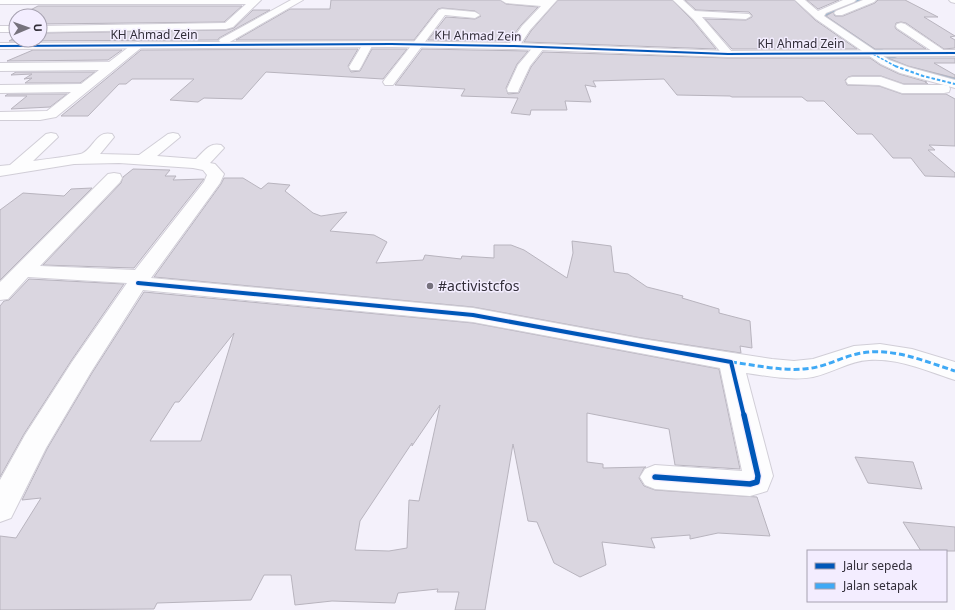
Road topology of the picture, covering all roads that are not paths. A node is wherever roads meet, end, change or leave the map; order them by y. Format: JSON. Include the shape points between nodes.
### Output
{"nodes":[{"id":1,"x":256,"y":0,"type":"edge"},
{"id":2,"x":298,"y":0,"type":"edge"},
{"id":3,"x":506,"y":0,"type":"edge"},
{"id":4,"x":678,"y":0,"type":"edge"},
{"id":5,"x":800,"y":0,"type":"edge"},
{"id":6,"x":852,"y":0,"type":"edge"},
{"id":7,"x":870,"y":0,"type":"edge"},
{"id":8,"x":0,"y":1,"type":"edge"},
{"id":9,"x":131,"y":1,"type":"edge"},
{"id":10,"x":550,"y":2,"type":"edge"},
{"id":11,"x":450,"y":4,"type":"dead end"},
{"id":12,"x":113,"y":11,"type":"dead end"},
{"id":13,"x":442,"y":12,"type":"junction"},
{"id":14,"x":224,"y":14,"type":"dead end"},
{"id":15,"x":240,"y":14,"type":"junction"},
{"id":16,"x":693,"y":14,"type":"junction"},
{"id":17,"x":475,"y":15,"type":"dead end"},
{"id":18,"x":746,"y":16,"type":"dead end"},
{"id":19,"x":819,"y":17,"type":"junction"},
{"id":20,"x":102,"y":18,"type":"dead end"},
{"id":21,"x":901,"y":26,"type":"dead end"},
{"id":22,"x":84,"y":28,"type":"junction"},
{"id":23,"x":48,"y":29,"type":"edge"},
{"id":24,"x":861,"y":41,"type":"junction"},
{"id":25,"x":368,"y":44,"type":"junction"},
{"id":26,"x":416,"y":44,"type":"junction"},
{"id":27,"x":138,"y":45,"type":"junction"},
{"id":28,"x":218,"y":45,"type":"junction"},
{"id":29,"x":0,"y":46,"type":"edge"},
{"id":30,"x":59,"y":46,"type":"junction"},
{"id":31,"x":514,"y":46,"type":"junction"},
{"id":32,"x":538,"y":48,"type":"junction"},
{"id":33,"x":942,"y":53,"type":"junction"},
{"id":34,"x":955,"y":53,"type":"edge"},
{"id":35,"x":728,"y":54,"type":"junction"},
{"id":36,"x":882,"y":54,"type":"junction"},
{"id":37,"x":110,"y":66,"type":"junction"},
{"id":38,"x":0,"y":67,"type":"edge"},
{"id":39,"x":355,"y":67,"type":"dead end"},
{"id":40,"x":955,"y":78,"type":"edge"},
{"id":41,"x":852,"y":80,"type":"dead end"},
{"id":42,"x":388,"y":82,"type":"dead end"},
{"id":43,"x":955,"y":84,"type":"edge"},
{"id":44,"x":84,"y":88,"type":"junction"},
{"id":45,"x":0,"y":89,"type":"edge"},
{"id":46,"x":513,"y":89,"type":"dead end"},
{"id":47,"x":955,"y":89,"type":"edge"},
{"id":48,"x":1,"y":124,"type":"edge"},
{"id":49,"x":51,"y":137,"type":"dead end"},
{"id":50,"x":107,"y":137,"type":"dead end"},
{"id":51,"x":173,"y":137,"type":"dead end"},
{"id":52,"x":216,"y":148,"type":"dead end"},
{"id":53,"x":86,"y":158,"type":"junction"},
{"id":54,"x":143,"y":159,"type":"junction"},
{"id":55,"x":200,"y":165,"type":"junction"},
{"id":56,"x":16,"y":167,"type":"junction"},
{"id":57,"x":0,"y":171,"type":"edge"},
{"id":58,"x":114,"y":178,"type":"dead end"},
{"id":59,"x":23,"y":271,"type":"junction"},
{"id":60,"x":140,"y":280,"type":"junction"},
{"id":61,"x":0,"y":294,"type":"edge"},
{"id":62,"x":731,"y":362,"type":"junction"},
{"id":63,"x":955,"y":370,"type":"edge"},
{"id":64,"x":655,"y":477,"type":"dead end"},
{"id":65,"x":0,"y":509,"type":"edge"}],
"edges":[{"from":1,"to":9,"type":"street"},
{"from":1,"to":15,"type":"street"},
{"from":2,"to":28,"type":"street"},
{"from":3,"to":10,"type":"street"},
{"from":4,"to":16,"type":"street"},
{"from":5,"to":19,"type":"street"},
{"from":6,"to":19,"type":"street","via":[[822,12]]},
{"from":7,"to":24,"type":"street","via":[[834,16],[835,21]]},
{"from":8,"to":9,"type":"street"},
{"from":9,"to":12,"type":"street"},
{"from":10,"to":31,"type":"street","via":[[526,28]]},
{"from":11,"to":13,"type":"street"},
{"from":13,"to":17,"type":"street"},
{"from":13,"to":26,"type":"street"},
{"from":14,"to":15,"type":"street"},
{"from":15,"to":22,"type":"street","via":[[229,25],[221,27]]},
{"from":16,"to":18,"type":"street"},
{"from":16,"to":35,"type":"street"},
{"from":19,"to":24,"type":"street"},
{"from":20,"to":22,"type":"street"},
{"from":21,"to":33,"type":"street"},
{"from":22,"to":23,"type":"street"},
{"from":22,"to":30,"type":"street"},
{"from":24,"to":36,"type":"street"},
{"from":24,"to":36,"type":"street"},
{"from":25,"to":26,"type":"street","name":"KH Ahmad Zein"},
{"from":25,"to":28,"type":"street","name":"KH Ahmad Zein"},
{"from":25,"to":39,"type":"street"},
{"from":26,"to":31,"type":"street","name":"KH Ahmad Zein"},
{"from":26,"to":42,"type":"street"},
{"from":27,"to":28,"type":"street","name":"KH Ahmad Zein"},
{"from":27,"to":30,"type":"street","name":"KH Ahmad Zein"},
{"from":27,"to":37,"type":"street"},
{"from":29,"to":30,"type":"street","name":"KH Ahmad Zein"},
{"from":31,"to":32,"type":"street","name":"KH Ahmad Zein"},
{"from":32,"to":35,"type":"street","name":"KH Ahmad Zein"},
{"from":32,"to":46,"type":"street","via":[[524,65]]},
{"from":33,"to":34,"type":"street","name":"KH Ahmad Zein"},
{"from":33,"to":36,"type":"street","name":"KH Ahmad Zein"},
{"from":35,"to":36,"type":"street","name":"KH Ahmad Zein"},
{"from":36,"to":40,"type":"street","via":[[912,67]]},
{"from":36,"to":43,"type":"street","via":[[884,62]]},
{"from":37,"to":38,"type":"street"},
{"from":37,"to":44,"type":"street"},
{"from":41,"to":47,"type":"street","via":[[882,81],[902,89]]},
{"from":44,"to":45,"type":"street"},
{"from":44,"to":48,"type":"street","via":[[51,114]]},
{"from":49,"to":56,"type":"street"},
{"from":50,"to":53,"type":"street"},
{"from":51,"to":54,"type":"street"},
{"from":52,"to":55,"type":"street"},
{"from":53,"to":54,"type":"street"},
{"from":53,"to":56,"type":"street"},
{"from":54,"to":55,"type":"street"},
{"from":55,"to":60,"type":"street","via":[[209,167],[216,174],[212,183]]},
{"from":56,"to":57,"type":"street"},
{"from":58,"to":59,"type":"street"},
{"from":59,"to":60,"type":"street"},
{"from":59,"to":61,"type":"street"},
{"from":60,"to":62,"type":"street","via":[[473,315]]},
{"from":60,"to":65,"type":"street","via":[[34,443]]},
{"from":62,"to":63,"type":"street","via":[[797,369],[813,368],[868,352],[894,354]]},
{"from":62,"to":64,"type":"street","via":[[758,476],[757,482],[750,484]]}]}
